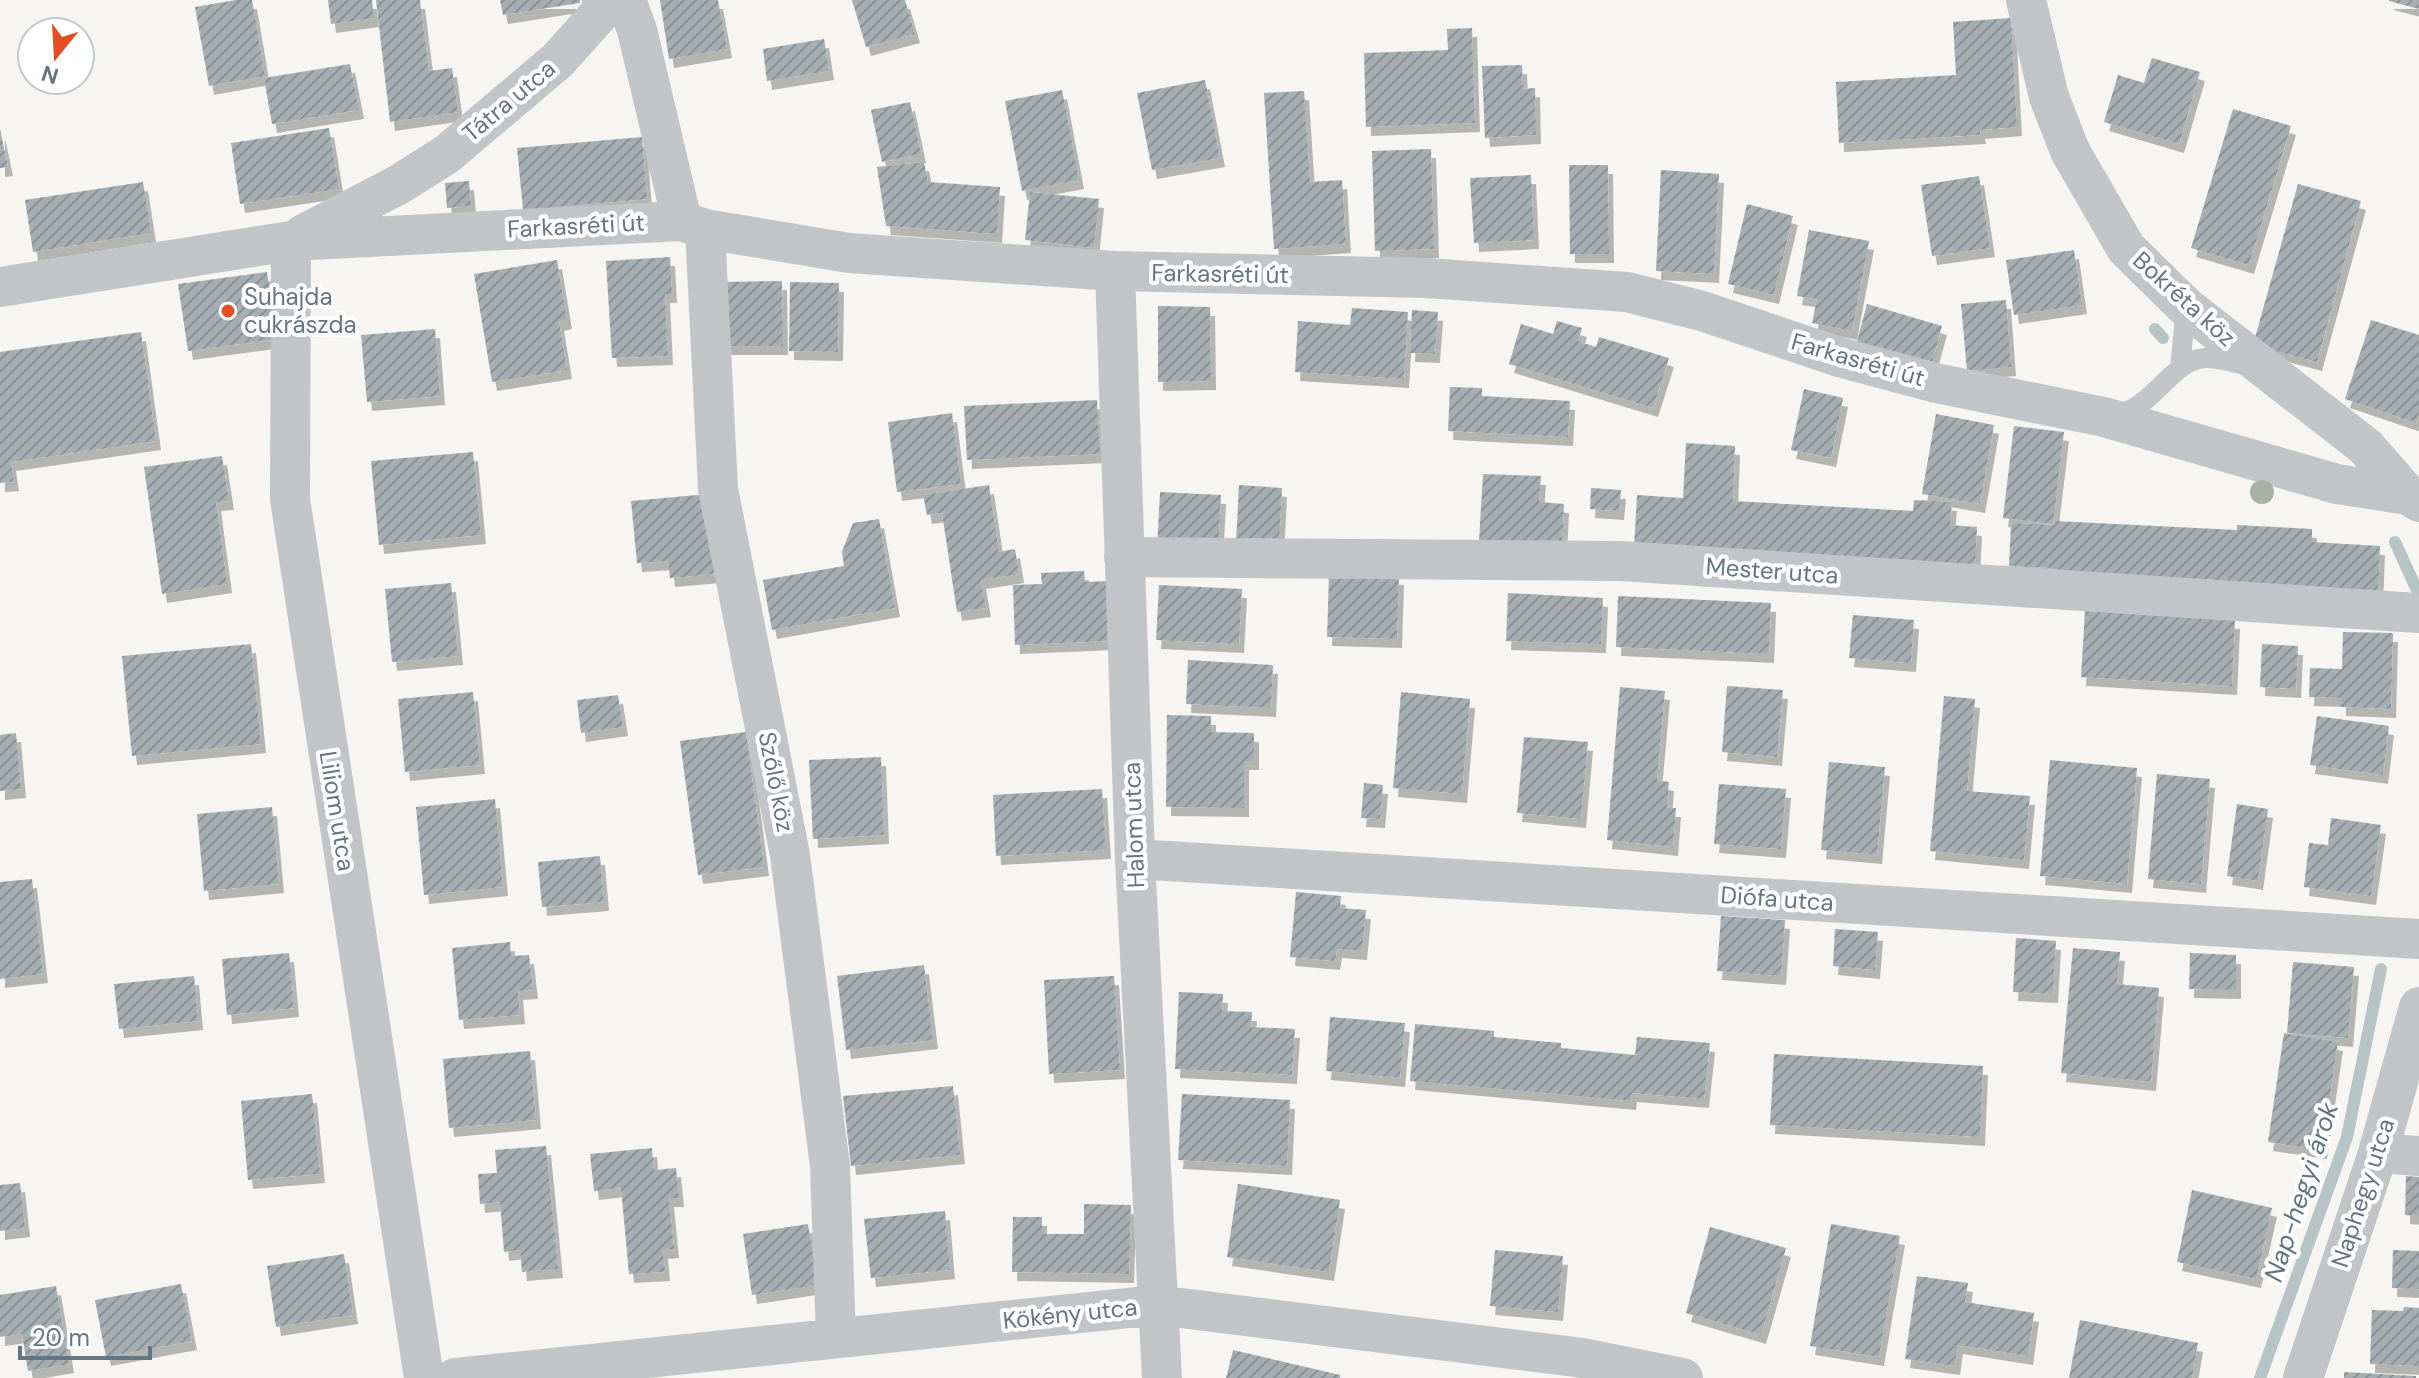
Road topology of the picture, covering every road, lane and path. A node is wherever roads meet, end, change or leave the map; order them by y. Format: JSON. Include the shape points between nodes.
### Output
{"nodes":[{"id":1,"x":602,"y":0,"type":"edge"},
{"id":2,"x":626,"y":0,"type":"edge"},
{"id":3,"x":2026,"y":0,"type":"edge"},
{"id":4,"x":398,"y":185,"type":"junction"},
{"id":5,"x":694,"y":225,"type":"junction"},
{"id":6,"x":406,"y":235,"type":"junction"},
{"id":7,"x":291,"y":241,"type":"junction"},
{"id":8,"x":1115,"y":271,"type":"junction"},
{"id":9,"x":0,"y":287,"type":"edge"},
{"id":10,"x":2186,"y":307,"type":"junction"},
{"id":11,"x":2180,"y":368,"type":"junction"},
{"id":12,"x":2263,"y":368,"type":"junction"},
{"id":13,"x":2156,"y":415,"type":"junction"},
{"id":14,"x":2366,"y":447,"type":"junction"},
{"id":15,"x":2337,"y":484,"type":"junction"},
{"id":16,"x":2413,"y":499,"type":"edge"},
{"id":17,"x":1124,"y":557,"type":"junction"},
{"id":18,"x":2419,"y":613,"type":"edge"},
{"id":19,"x":1135,"y":859,"type":"junction"},
{"id":20,"x":2419,"y":939,"type":"edge"},
{"id":21,"x":2418,"y":1012,"type":"edge"},
{"id":22,"x":2378,"y":1153,"type":"junction"},
{"id":23,"x":2419,"y":1156,"type":"edge"},
{"id":24,"x":1157,"y":1305,"type":"junction"},
{"id":25,"x":836,"y":1337,"type":"junction"},
{"id":26,"x":424,"y":1378,"type":"edge"},
{"id":27,"x":455,"y":1378,"type":"edge"},
{"id":28,"x":1162,"y":1378,"type":"edge"},
{"id":29,"x":1683,"y":1378,"type":"edge"},
{"id":30,"x":2303,"y":1378,"type":"edge"}],
"edges":[{"from":1,"to":4,"type":"street","name":"Tátra utca","via":[[601,12],[558,60],[447,154]]},
{"from":2,"to":5,"type":"street"},
{"from":3,"to":10,"type":"street","name":"Bokréta köz","via":[[2049,97],[2070,151],[2126,248]]},
{"from":4,"to":6,"type":"street"},
{"from":4,"to":7,"type":"street","name":"Tátra utca"},
{"from":5,"to":6,"type":"street","name":"Farkasréti út"},
{"from":5,"to":8,"type":"street","name":"Farkasréti út","via":[[849,253]]},
{"from":5,"to":25,"type":"street","name":"Szőlő köz","via":[[718,489],[790,855],[830,1166]]},
{"from":6,"to":7,"type":"street","name":"Farkasréti út"},
{"from":7,"to":9,"type":"street","name":"Farkasréti út"},
{"from":7,"to":26,"type":"street","name":"Liliom utca","via":[[290,499]]},
{"from":8,"to":13,"type":"street","name":"Farkasréti út","via":[[1427,278],[1627,292],[1922,379],[2104,417]]},
{"from":8,"to":17,"type":"street","name":"Halom utca"},
{"from":10,"to":11,"type":"lane"},
{"from":10,"to":12,"type":"street","name":"Bokréta köz"},
{"from":11,"to":12,"type":"lane","via":[[2201,358]]},
{"from":11,"to":13,"type":"lane"},
{"from":12,"to":14,"type":"street","name":"Bokréta köz"},
{"from":13,"to":15,"type":"street","name":"Farkasréti út"},
{"from":14,"to":15,"type":"lane","via":[[2360,474],[2352,482]]},
{"from":14,"to":16,"type":"street","name":"Bokréta köz"},
{"from":15,"to":16,"type":"street","name":"Farkasréti út"},
{"from":17,"to":18,"type":"street","name":"Mester utca","via":[[1621,561]]},
{"from":17,"to":19,"type":"street","name":"Halom utca"},
{"from":19,"to":20,"type":"street","name":"Diófa utca"},
{"from":19,"to":24,"type":"street","name":"Halom utca"},
{"from":21,"to":22,"type":"street","name":"Naphegy utca"},
{"from":22,"to":23,"type":"street"},
{"from":22,"to":30,"type":"street","name":"Naphegy utca"},
{"from":24,"to":25,"type":"street","name":"Kökény utca"},
{"from":24,"to":28,"type":"street","name":"Halom utca"},
{"from":24,"to":29,"type":"street","name":"Kökény utca","via":[[1583,1358]]},
{"from":25,"to":27,"type":"street","name":"Kökény utca"}]}
